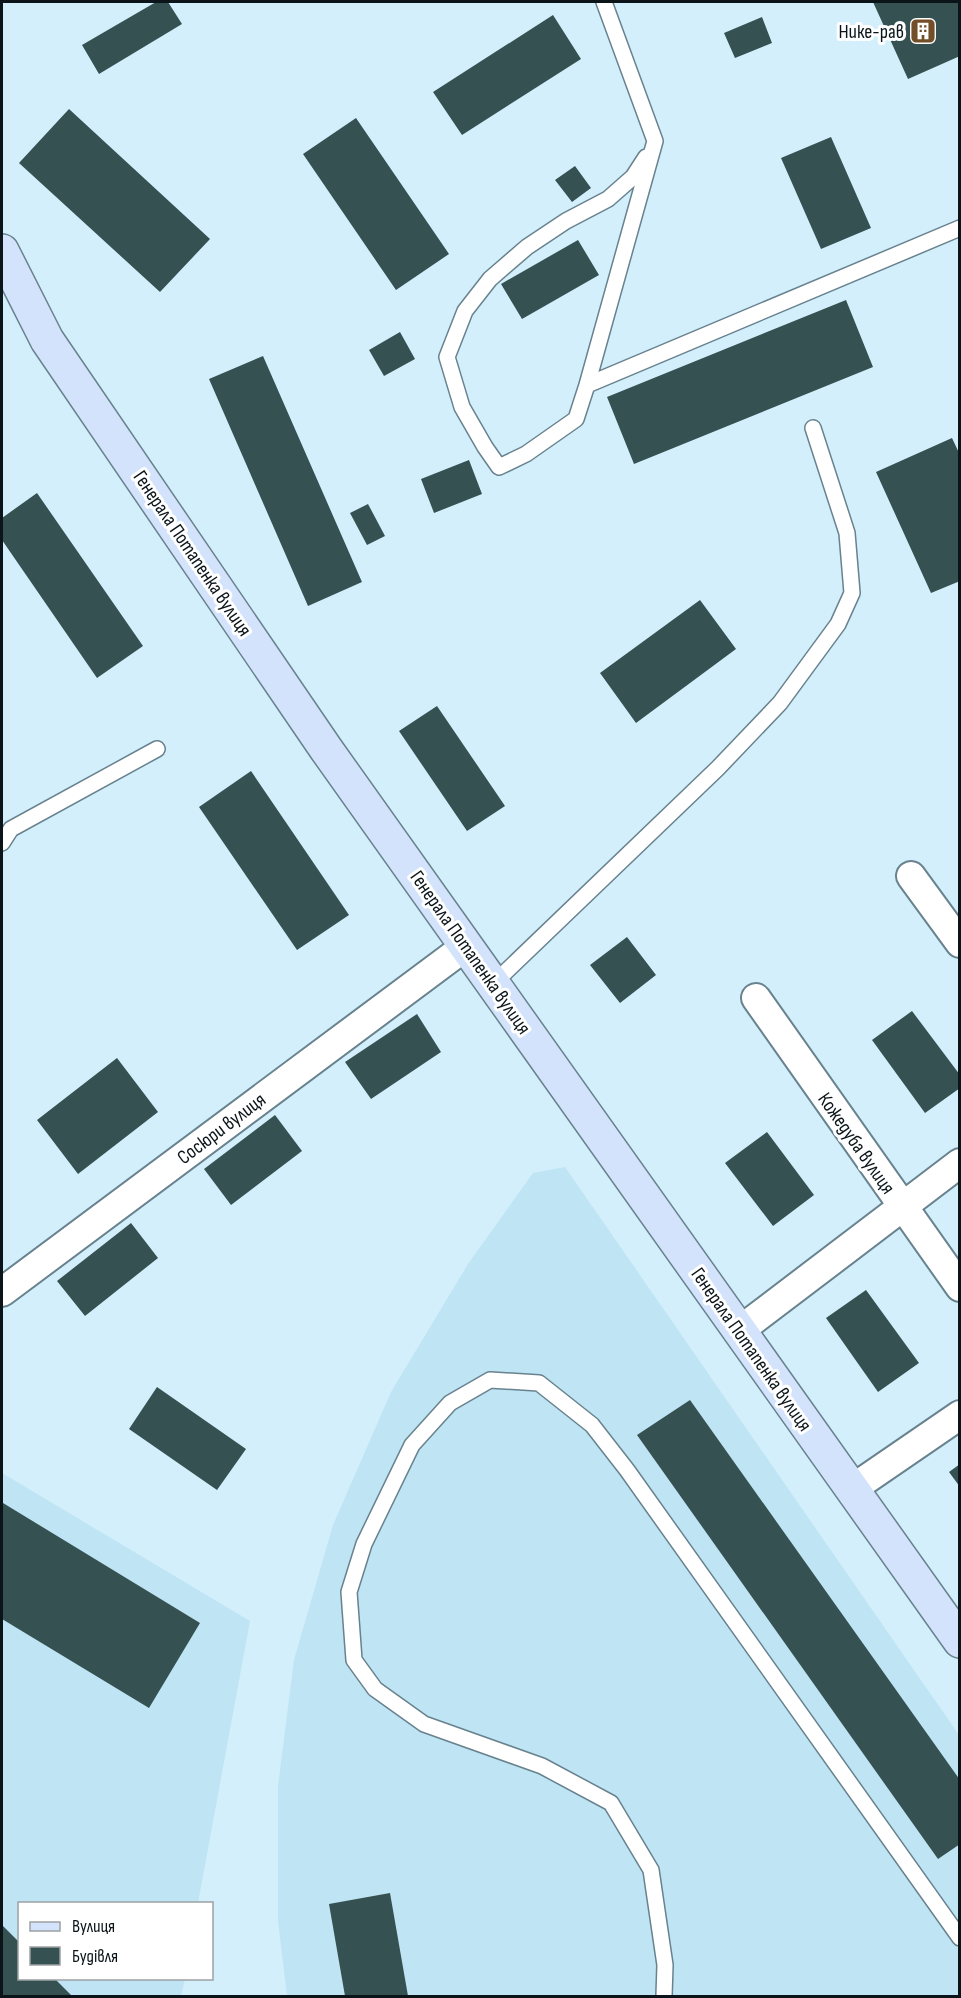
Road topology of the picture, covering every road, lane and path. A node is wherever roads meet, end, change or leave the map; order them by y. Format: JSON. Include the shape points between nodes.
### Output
{"nodes":[{"id":1,"x":604,"y":2,"type":"edge"},
{"id":2,"x":655,"y":141,"type":"junction"},
{"id":3,"x":960,"y":228,"type":"edge"},
{"id":4,"x":2,"y":250,"type":"edge"},
{"id":5,"x":587,"y":385,"type":"junction"},
{"id":6,"x":813,"y":428,"type":"dead end"},
{"id":7,"x":158,"y":749,"type":"dead end"},
{"id":8,"x":2,"y":843,"type":"edge"},
{"id":9,"x":911,"y":876,"type":"dead end"},
{"id":10,"x":960,"y":943,"type":"edge"},
{"id":11,"x":466,"y":946,"type":"junction"},
{"id":12,"x":493,"y":984,"type":"junction"},
{"id":13,"x":756,"y":998,"type":"dead end"},
{"id":14,"x":960,"y":1163,"type":"edge"},
{"id":15,"x":903,"y":1208,"type":"junction"},
{"id":16,"x":960,"y":1287,"type":"edge"},
{"id":17,"x":2,"y":1292,"type":"edge"},
{"id":18,"x":739,"y":1331,"type":"junction"},
{"id":19,"x":960,"y":1416,"type":"edge"},
{"id":20,"x":852,"y":1489,"type":"junction"},
{"id":21,"x":960,"y":1641,"type":"edge"},
{"id":22,"x":960,"y":1938,"type":"edge"},
{"id":23,"x":664,"y":1996,"type":"edge"}],
"edges":[{"from":1,"to":2,"type":"lane"},
{"from":2,"to":5,"type":"lane"},
{"from":2,"to":5,"type":"lane","via":[[633,177],[608,199],[566,220],[490,279],[465,311],[447,357],[462,407],[499,467],[526,454],[576,419]]},
{"from":3,"to":5,"type":"lane"},
{"from":4,"to":11,"type":"main road","name":"Генерала Потапенка вулиця","via":[[47,340],[326,749]]},
{"from":6,"to":12,"type":"lane","via":[[847,532],[852,593],[838,624],[780,704]]},
{"from":7,"to":8,"type":"lane","via":[[11,830]]},
{"from":9,"to":10,"type":"street"},
{"from":11,"to":12,"type":"main road","name":"Генерала Потапенка вулиця"},
{"from":11,"to":17,"type":"street","name":"Сосюри вулиця"},
{"from":12,"to":18,"type":"main road","name":"Генерала Потапенка вулиця"},
{"from":13,"to":15,"type":"street","name":"Кожедуба вулиця"},
{"from":14,"to":15,"type":"street"},
{"from":15,"to":16,"type":"street","name":"Кожедуба вулиця"},
{"from":15,"to":18,"type":"street"},
{"from":18,"to":20,"type":"main road","name":"Генерала Потапенка вулиця"},
{"from":19,"to":20,"type":"street"},
{"from":20,"to":21,"type":"main road","name":"Генерала Потапенка вулиця"},
{"from":22,"to":23,"type":"lane","via":[[592,1425],[539,1383],[490,1380],[450,1403],[412,1445],[390,1490],[364,1544],[349,1592],[354,1660],[375,1689],[424,1724],[542,1766],[611,1803],[651,1870],[665,1965]]}]}
